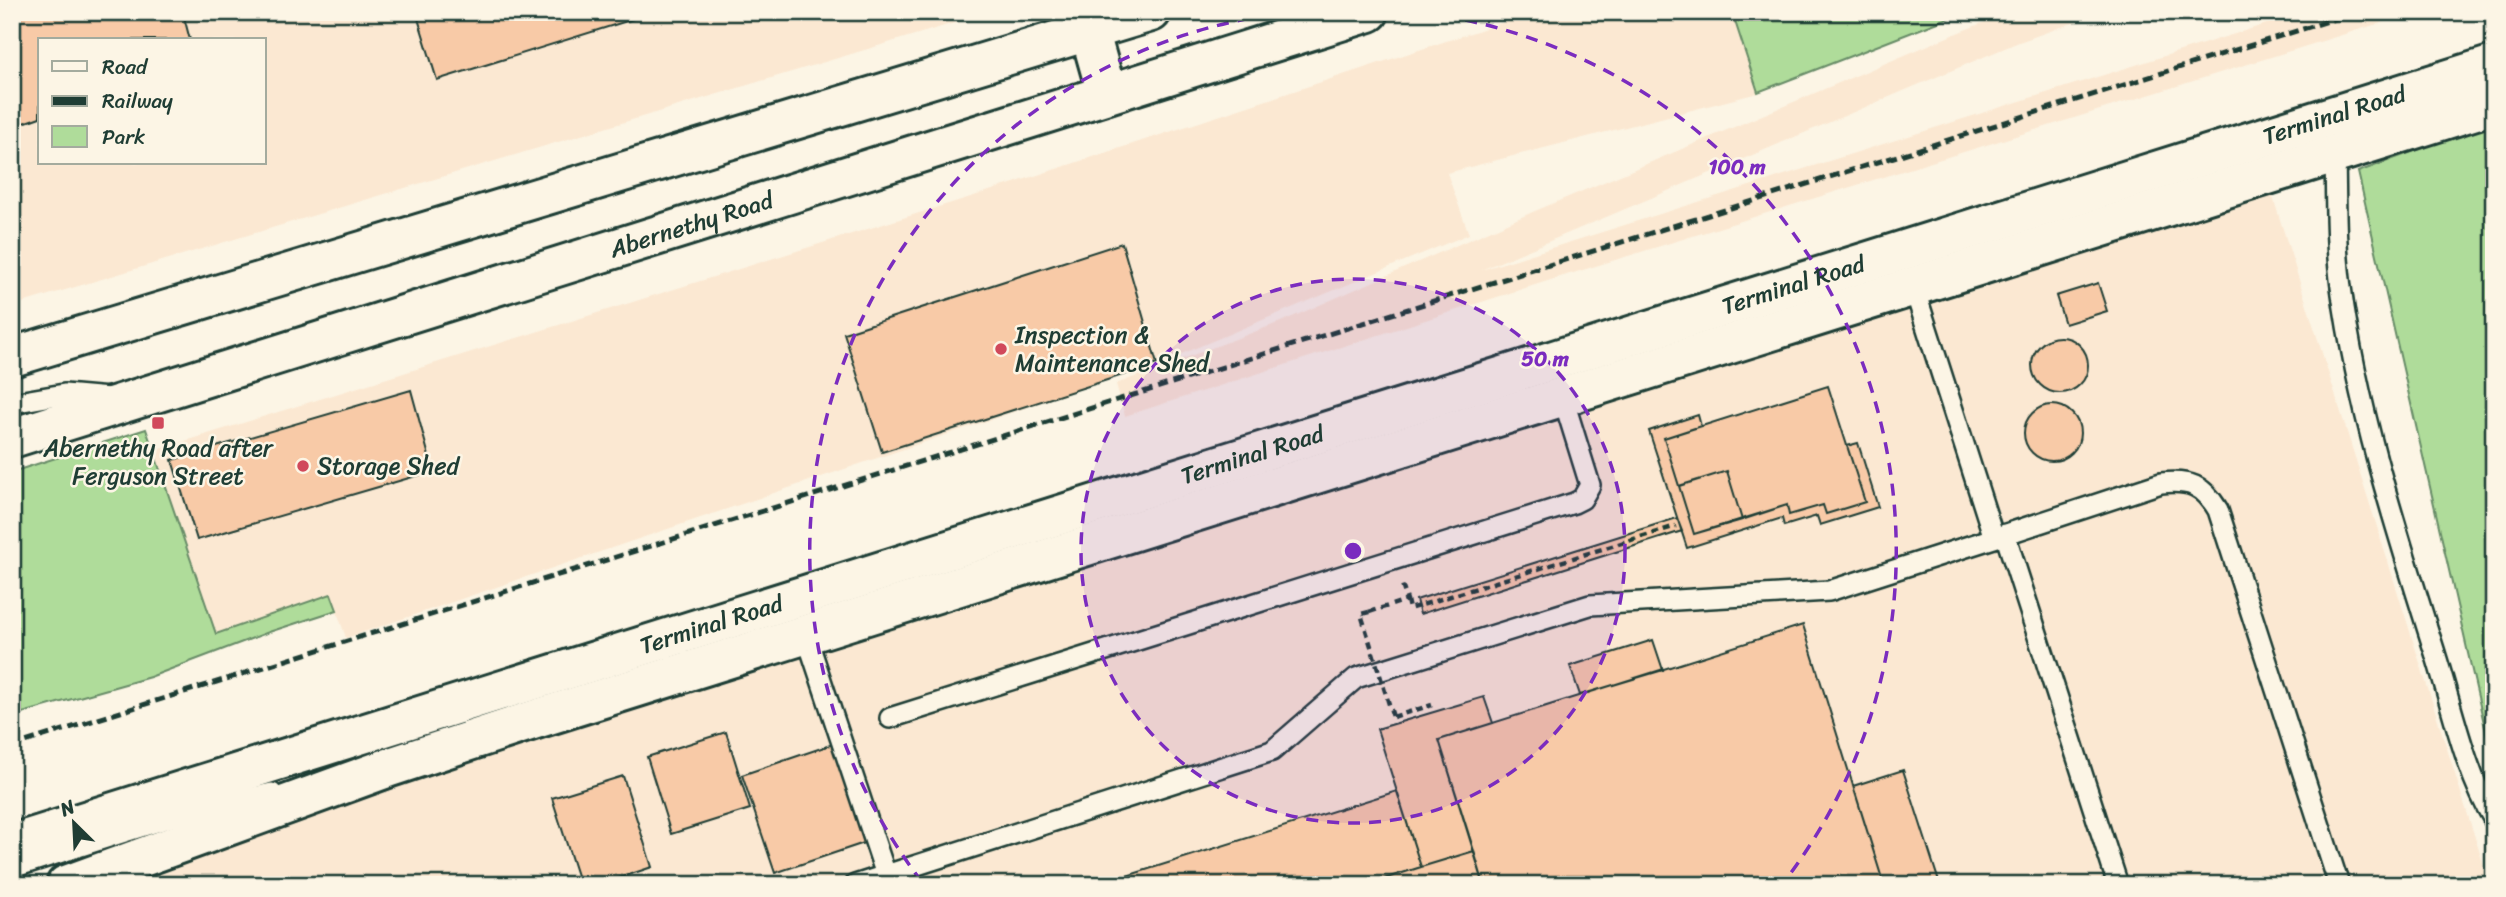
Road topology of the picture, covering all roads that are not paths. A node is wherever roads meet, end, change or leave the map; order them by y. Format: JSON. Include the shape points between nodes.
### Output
{"nodes":[{"id":1,"x":1151,"y":12,"type":"edge"},
{"id":2,"x":1369,"y":12,"type":"edge"},
{"id":3,"x":1087,"y":22,"type":"edge"},
{"id":4,"x":2494,"y":65,"type":"edge"},
{"id":5,"x":1107,"y":94,"type":"junction"},
{"id":6,"x":2494,"y":104,"type":"edge"},
{"id":7,"x":2335,"y":155,"type":"junction"},
{"id":8,"x":1914,"y":288,"type":"junction"},
{"id":9,"x":12,"y":357,"type":"edge"},
{"id":10,"x":1563,"y":398,"type":"junction"},
{"id":11,"x":134,"y":400,"type":"junction"},
{"id":12,"x":12,"y":403,"type":"edge"},
{"id":13,"x":12,"y":438,"type":"edge"},
{"id":14,"x":1999,"y":536,"type":"junction"},
{"id":15,"x":806,"y":635,"type":"junction"},
{"id":16,"x":890,"y":718,"type":"dead end"},
{"id":17,"x":390,"y":767,"type":"junction"},
{"id":18,"x":2494,"y":820,"type":"edge"},
{"id":19,"x":12,"y":844,"type":"edge"},
{"id":20,"x":12,"y":868,"type":"edge"},
{"id":21,"x":886,"y":875,"type":"junction"},
{"id":22,"x":66,"y":885,"type":"edge"},
{"id":23,"x":855,"y":885,"type":"edge"},
{"id":24,"x":2118,"y":885,"type":"edge"},
{"id":25,"x":2339,"y":885,"type":"edge"}],
"edges":[{"from":1,"to":3,"type":"street"},
{"from":2,"to":5,"type":"street","name":"Abernethy Road"},
{"from":3,"to":5,"type":"street"},
{"from":3,"to":9,"type":"street"},
{"from":4,"to":19,"type":"street","name":"Terminal Road"},
{"from":5,"to":11,"type":"street","name":"Abernethy Road"},
{"from":6,"to":7,"type":"street"},
{"from":7,"to":8,"type":"street"},
{"from":7,"to":18,"type":"lane","via":[[2340,285],[2360,392],[2405,558],[2472,770]]},
{"from":8,"to":10,"type":"street"},
{"from":8,"to":14,"type":"lane"},
{"from":10,"to":15,"type":"street"},
{"from":10,"to":16,"type":"lane","via":[[1590,485],[1574,503]]},
{"from":11,"to":12,"type":"lane","via":[[64,394]]},
{"from":11,"to":13,"type":"street","name":"Abernethy Road"},
{"from":14,"to":21,"type":"lane","via":[[1829,590],[1590,605],[1356,678],[1272,751]]},
{"from":14,"to":24,"type":"lane"},
{"from":14,"to":25,"type":"lane","via":[[2161,483],[2195,484],[2210,496]]},
{"from":15,"to":17,"type":"street"},
{"from":15,"to":21,"type":"lane"},
{"from":17,"to":20,"type":"lane","via":[[194,810]]},
{"from":17,"to":22,"type":"street"},
{"from":21,"to":23,"type":"lane"}]}
